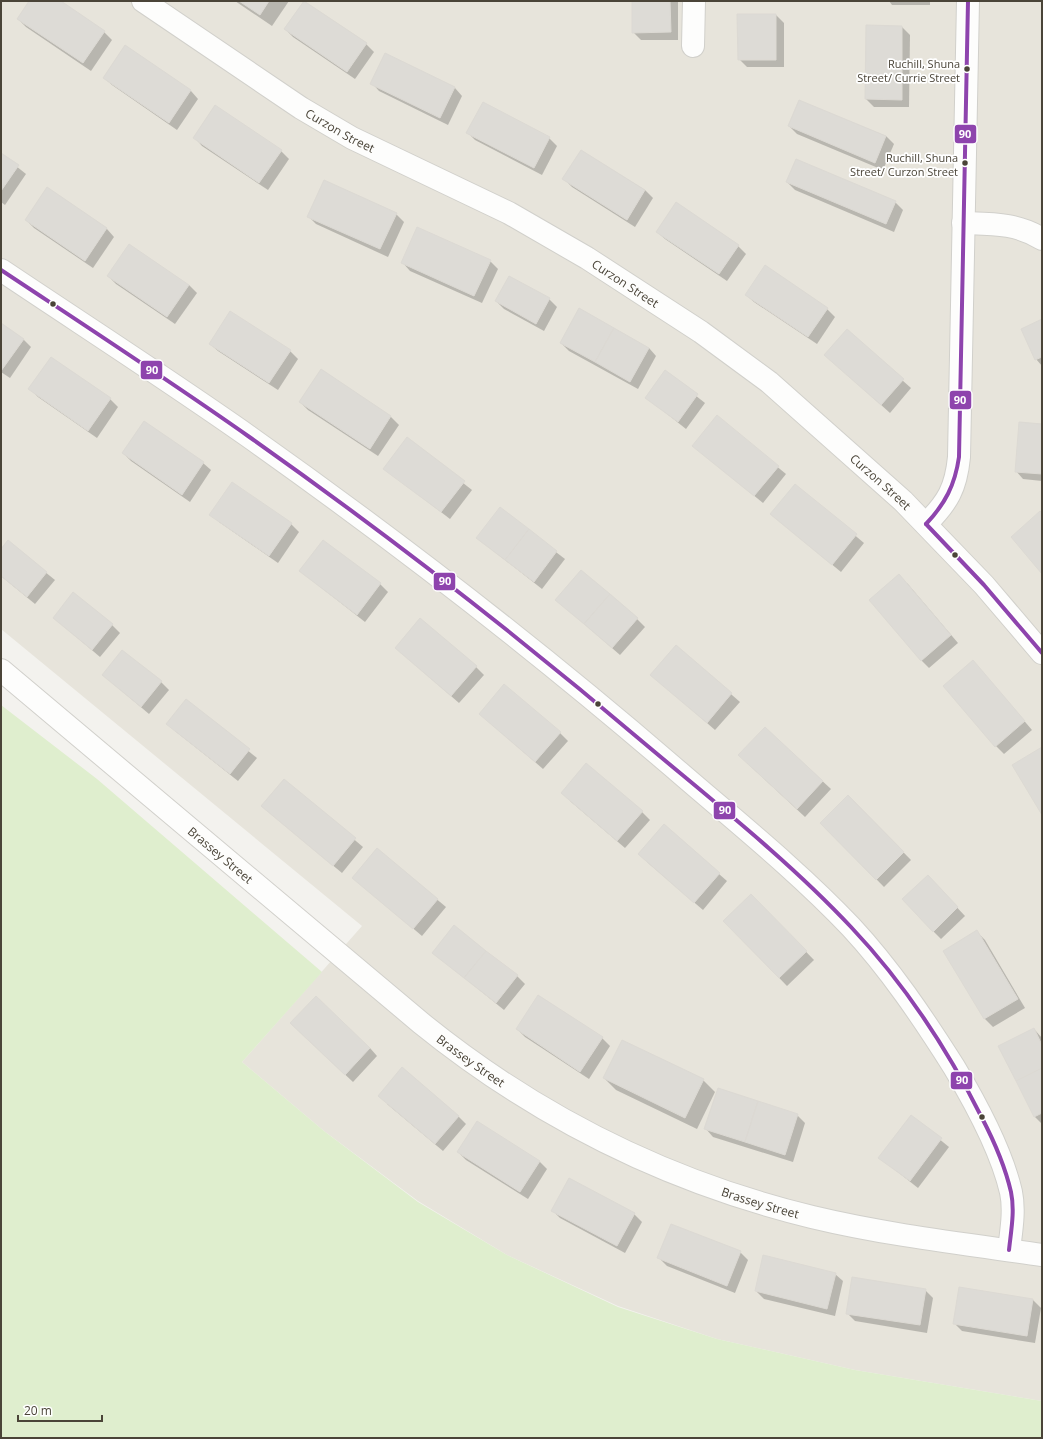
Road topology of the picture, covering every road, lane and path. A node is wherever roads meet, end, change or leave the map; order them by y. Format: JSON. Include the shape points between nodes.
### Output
{"nodes":[{"id":1,"x":143,"y":1,"type":"edge"},
{"id":2,"x":694,"y":1,"type":"edge"},
{"id":3,"x":968,"y":1,"type":"edge"},
{"id":4,"x":693,"y":46,"type":"dead end"},
{"id":5,"x":964,"y":223,"type":"junction"},
{"id":6,"x":1042,"y":239,"type":"edge"},
{"id":7,"x":1,"y":270,"type":"edge"},
{"id":8,"x":926,"y":524,"type":"junction"},
{"id":9,"x":1042,"y":653,"type":"edge"},
{"id":10,"x":1,"y":670,"type":"edge"},
{"id":11,"x":1009,"y":1250,"type":"junction"},
{"id":12,"x":1042,"y":1255,"type":"edge"}],
"edges":[{"from":1,"to":8,"type":"street","name":"Curzon Street","via":[[307,112],[352,138],[509,213],[587,258],[700,332],[768,382],[877,477]]},
{"from":2,"to":4,"type":"street"},
{"from":3,"to":5,"type":"street"},
{"from":5,"to":6,"type":"street","via":[[1009,225],[1030,231]]},
{"from":5,"to":8,"type":"street","via":[[957,474],[946,502]]},
{"from":7,"to":11,"type":"street","via":[[245,434],[484,610],[612,714],[764,846],[844,920],[879,960],[918,1012],[975,1104],[1010,1190],[1012,1203]]},
{"from":8,"to":9,"type":"street","name":"Curzon Street","via":[[984,585]]},
{"from":10,"to":11,"type":"street","name":"Brassey Street","via":[[421,1023],[484,1072],[564,1121],[623,1151],[682,1176],[780,1208],[851,1225]]},
{"from":11,"to":12,"type":"street","name":"Brassey Street"}]}
